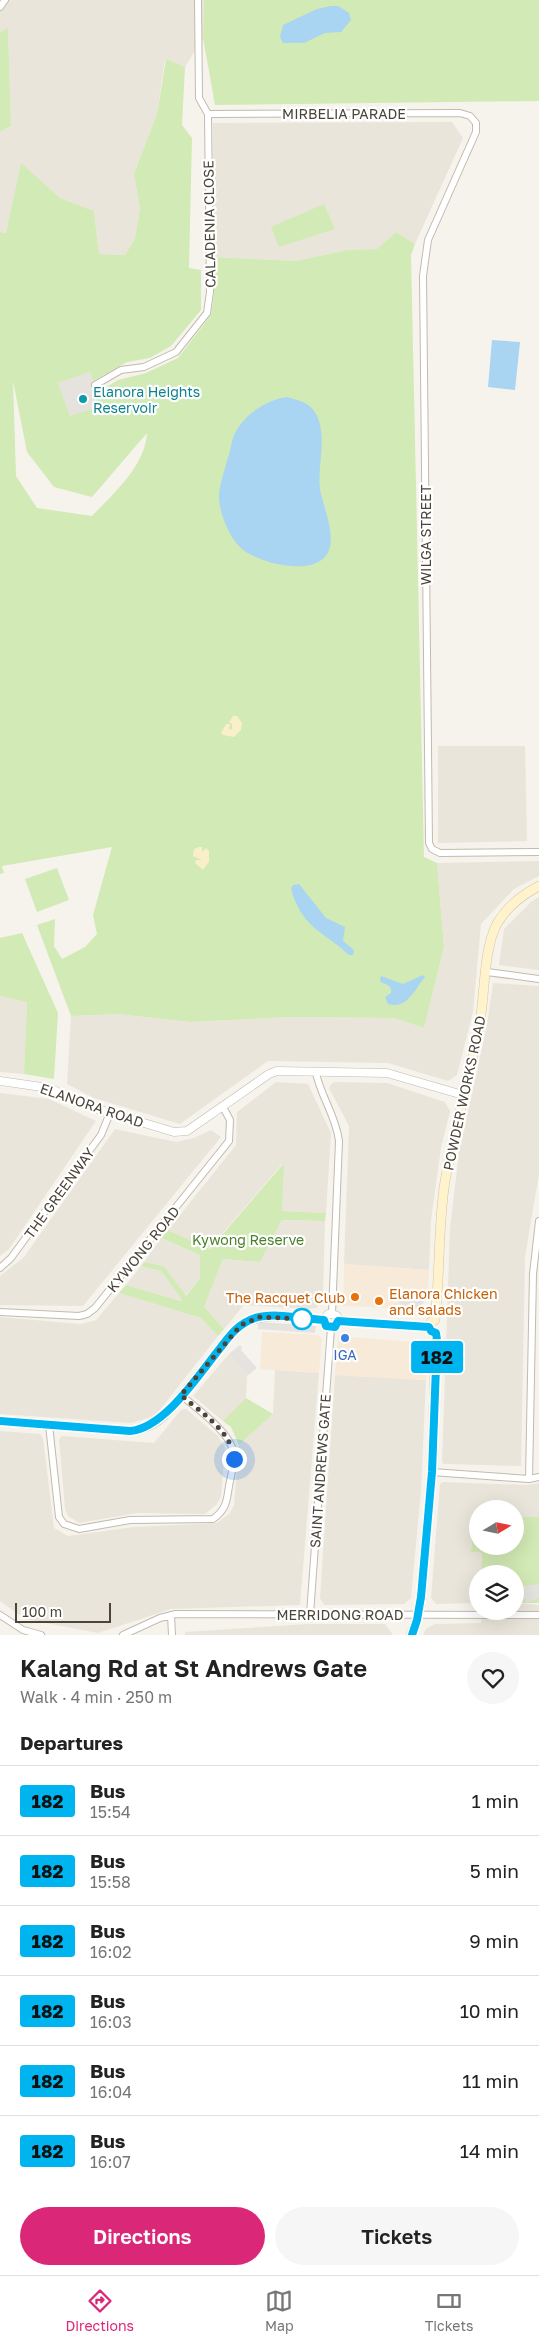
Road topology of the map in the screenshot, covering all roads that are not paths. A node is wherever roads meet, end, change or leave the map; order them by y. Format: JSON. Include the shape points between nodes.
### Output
{"nodes":[{"id":1,"x":5,"y":0,"type":"edge"},
{"id":2,"x":198,"y":0,"type":"edge"},
{"id":3,"x":0,"y":7,"type":"edge"},
{"id":4,"x":208,"y":114,"type":"junction"},
{"id":5,"x":476,"y":123,"type":"joint"},
{"id":6,"x":95,"y":385,"type":"dead end"},
{"id":7,"x":539,"y":852,"type":"edge"},
{"id":8,"x":539,"y":886,"type":"edge"},
{"id":9,"x":487,"y":972,"type":"junction"},
{"id":10,"x":539,"y":979,"type":"edge"},
{"id":11,"x":316,"y":1073,"type":"junction"},
{"id":12,"x":0,"y":1081,"type":"edge"},
{"id":13,"x":463,"y":1095,"type":"junction"},
{"id":14,"x":222,"y":1107,"type":"junction"},
{"id":15,"x":110,"y":1113,"type":"junction"},
{"id":16,"x":539,"y":1221,"type":"edge"},
{"id":17,"x":0,"y":1268,"type":"edge"},
{"id":18,"x":0,"y":1312,"type":"edge"},
{"id":19,"x":332,"y":1314,"type":"junction"},
{"id":20,"x":324,"y":1320,"type":"junction"},
{"id":21,"x":338,"y":1321,"type":"junction"},
{"id":22,"x":434,"y":1327,"type":"junction"},
{"id":23,"x":330,"y":1328,"type":"junction"},
{"id":24,"x":181,"y":1395,"type":"junction"},
{"id":25,"x":0,"y":1421,"type":"edge"},
{"id":26,"x":49,"y":1425,"type":"junction"},
{"id":27,"x":432,"y":1472,"type":"junction"},
{"id":28,"x":539,"y":1477,"type":"edge"},
{"id":29,"x":529,"y":1479,"type":"junction"},
{"id":30,"x":171,"y":1614,"type":"junction"},
{"id":31,"x":310,"y":1614,"type":"junction"},
{"id":32,"x":418,"y":1614,"type":"junction"},
{"id":33,"x":0,"y":1615,"type":"edge"},
{"id":34,"x":539,"y":1615,"type":"edge"},
{"id":35,"x":41,"y":1635,"type":"edge"},
{"id":36,"x":123,"y":1635,"type":"edge"},
{"id":37,"x":172,"y":1635,"type":"edge"},
{"id":38,"x":412,"y":1635,"type":"edge"}],
"edges":[{"from":1,"to":3,"type":"street"},
{"from":2,"to":4,"type":"street","name":"CALADENIA CLOSE","via":[[200,98]]},
{"from":4,"to":5,"type":"street","name":"MIRBELIA PARADE","via":[[460,113],[470,116]]},
{"from":4,"to":6,"type":"street","name":"CALADENIA CLOSE","via":[[210,292],[207,313],[176,352],[144,367],[121,370]]},
{"from":5,"to":7,"type":"street","name":"WILGA STREET","via":[[476,132],[428,240],[423,276],[429,843],[440,853]]},
{"from":8,"to":9,"type":"main road","name":"POWDER WORKS ROAD","via":[[523,894],[497,924],[489,950]]},
{"from":9,"to":10,"type":"street"},
{"from":9,"to":13,"type":"main road","name":"POWDER WORKS ROAD","via":[[479,1029]]},
{"from":11,"to":13,"type":"street","name":"ELANORA ROAD","via":[[387,1073]]},
{"from":11,"to":14,"type":"street","name":"ELANORA ROAD","via":[[277,1071]]},
{"from":11,"to":19,"type":"street","via":[[319,1090],[337,1125],[339,1141]]},
{"from":12,"to":15,"type":"street","name":"ELANORA ROAD","via":[[48,1088]]},
{"from":13,"to":22,"type":"main road","name":"POWDER WORKS ROAD","via":[[444,1189]]},
{"from":14,"to":15,"type":"street","name":"ELANORA ROAD","via":[[187,1131],[174,1132]]},
{"from":14,"to":18,"type":"street","name":"KYWONG ROAD","via":[[230,1120],[229,1141],[95,1308],[79,1316]]},
{"from":15,"to":17,"type":"street","name":"THE GREENWAY","via":[[101,1136],[11,1258]]},
{"from":16,"to":29,"type":"street","via":[[533,1274]]},
{"from":19,"to":20,"type":"street"},
{"from":19,"to":21,"type":"street"},
{"from":20,"to":23,"type":"street"},
{"from":20,"to":24,"type":"street","via":[[270,1317],[246,1322],[234,1330]]},
{"from":21,"to":22,"type":"street"},
{"from":21,"to":23,"type":"street","via":[[335,1327]]},
{"from":22,"to":27,"type":"main road","name":"POWDER WORKS ROAD"},
{"from":23,"to":31,"type":"street","name":"SAINT ANDREWS GATE"},
{"from":24,"to":26,"type":"street","via":[[158,1422],[137,1431]]},
{"from":24,"to":26,"type":"street","via":[[225,1434],[233,1449],[226,1504],[222,1513],[213,1519],[130,1520],[79,1530],[70,1528],[60,1517]]},
{"from":25,"to":26,"type":"street"},
{"from":27,"to":29,"type":"street"},
{"from":27,"to":32,"type":"main road","name":"POWDER WORKS ROAD"},
{"from":28,"to":29,"type":"street"},
{"from":30,"to":31,"type":"street","name":"MERRIDONG ROAD"},
{"from":30,"to":36,"type":"street"},
{"from":30,"to":37,"type":"street"},
{"from":31,"to":32,"type":"street","name":"MERRIDONG ROAD"},
{"from":32,"to":34,"type":"street","name":"MERRIDONG ROAD"},
{"from":32,"to":38,"type":"main road","name":"POWDER WORKS ROAD"},
{"from":33,"to":35,"type":"street","via":[[23,1630]]}]}
